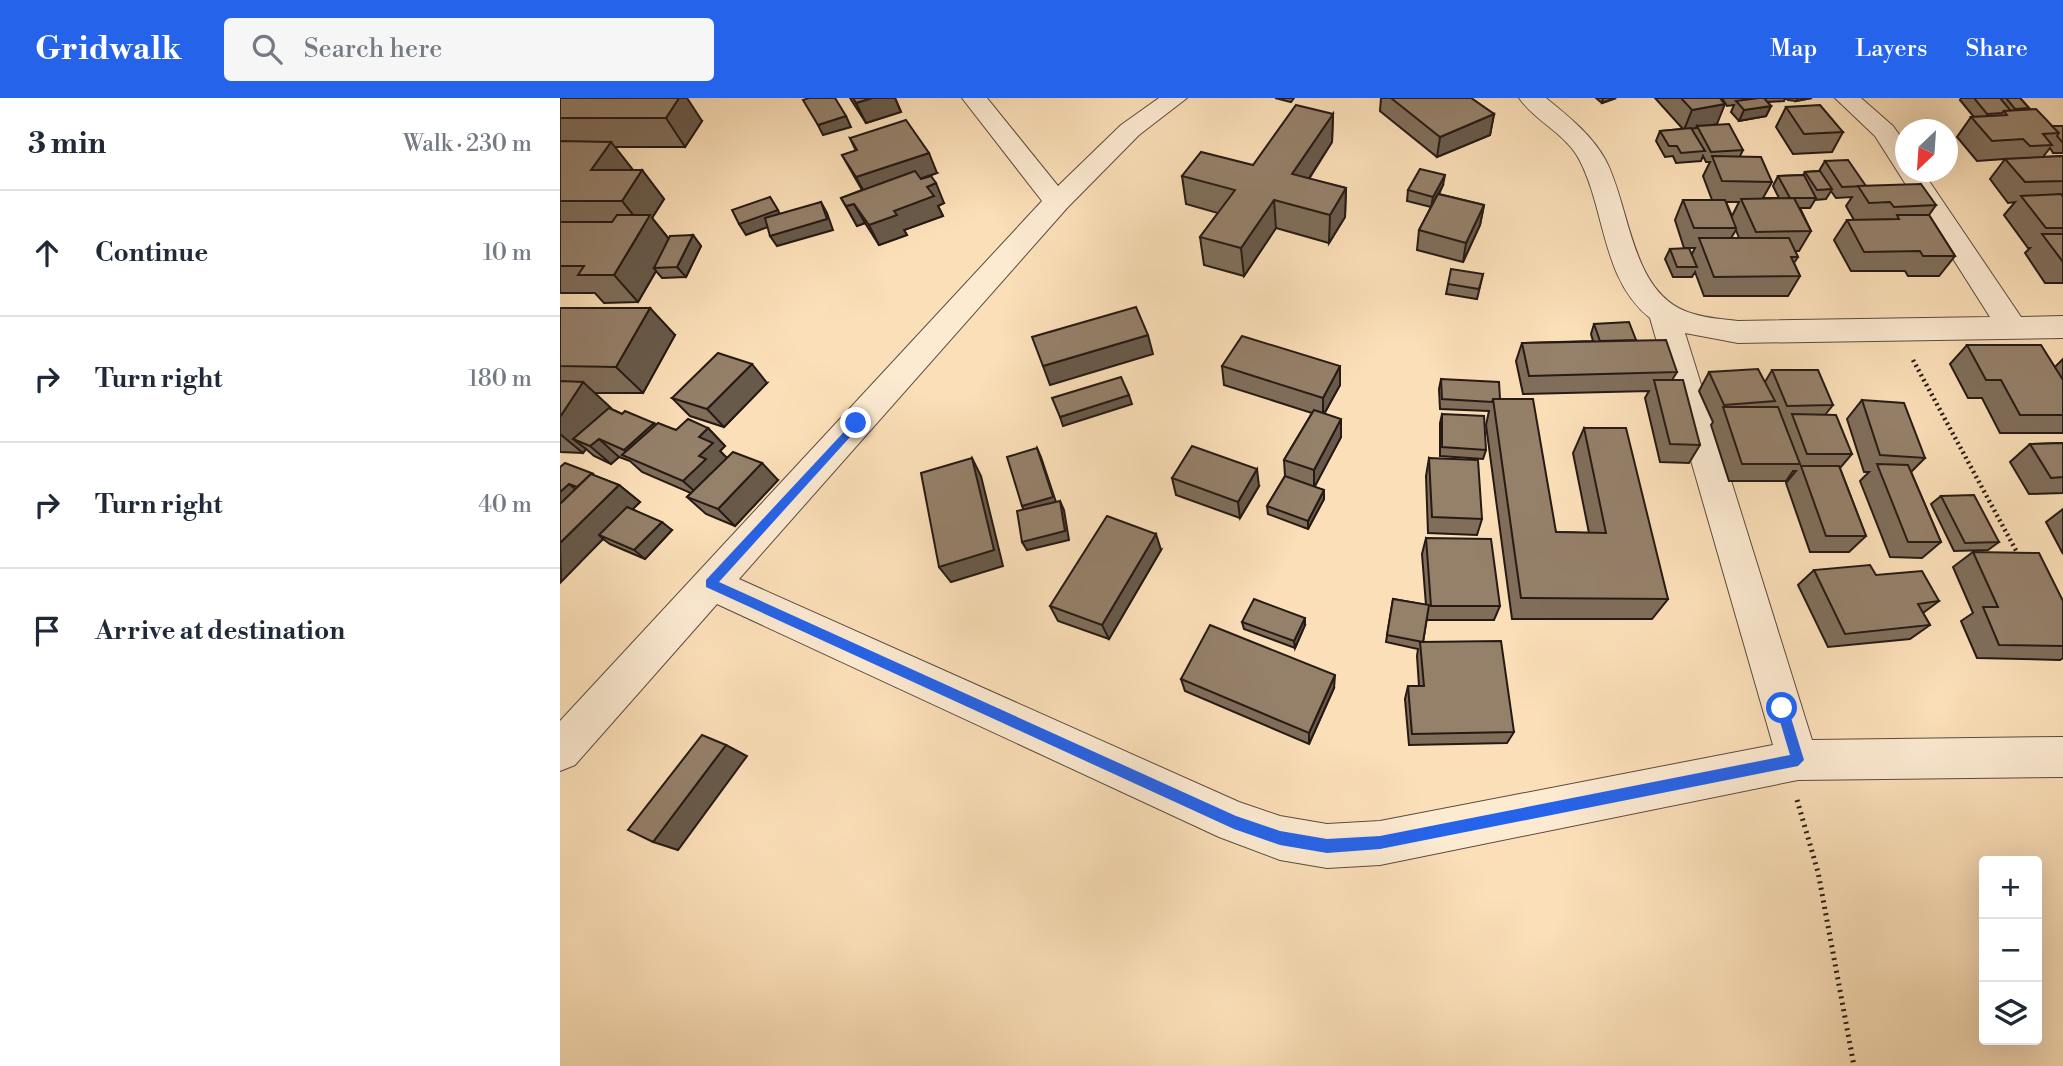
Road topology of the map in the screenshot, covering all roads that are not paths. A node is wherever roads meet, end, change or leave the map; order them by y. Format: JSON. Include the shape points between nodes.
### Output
{"nodes":[{"id":1,"x":974,"y":98,"type":"edge"},
{"id":2,"x":1175,"y":98,"type":"edge"},
{"id":3,"x":1531,"y":98,"type":"edge"},
{"id":4,"x":1847,"y":98,"type":"edge"},
{"id":5,"x":1895,"y":148,"type":"edge"},
{"id":6,"x":1917,"y":182,"type":"edge"},
{"id":7,"x":1057,"y":202,"type":"junction"},
{"id":8,"x":1664,"y":314,"type":"junction"},
{"id":9,"x":2012,"y":327,"type":"junction"},
{"id":10,"x":2063,"y":327,"type":"edge"},
{"id":11,"x":710,"y":583,"type":"junction"},
{"id":12,"x":560,"y":751,"type":"edge"},
{"id":13,"x":2063,"y":757,"type":"edge"},
{"id":14,"x":1792,"y":762,"type":"junction"}],
"edges":[{"from":1,"to":7,"type":"street"},
{"from":2,"to":7,"type":"street","via":[[1130,130]]},
{"from":3,"to":8,"type":"street","via":[[1570,131],[1595,165],[1630,270]]},
{"from":4,"to":5,"type":"street","via":[[1884,131]]},
{"from":6,"to":9,"type":"street"},
{"from":7,"to":11,"type":"street"},
{"from":8,"to":9,"type":"street","via":[[1702,327],[1738,332]]},
{"from":8,"to":14,"type":"street"},
{"from":9,"to":10,"type":"street"},
{"from":11,"to":12,"type":"street"},
{"from":11,"to":14,"type":"street","via":[[1234,822],[1327,846],[1380,843]]},
{"from":13,"to":14,"type":"street"}]}
